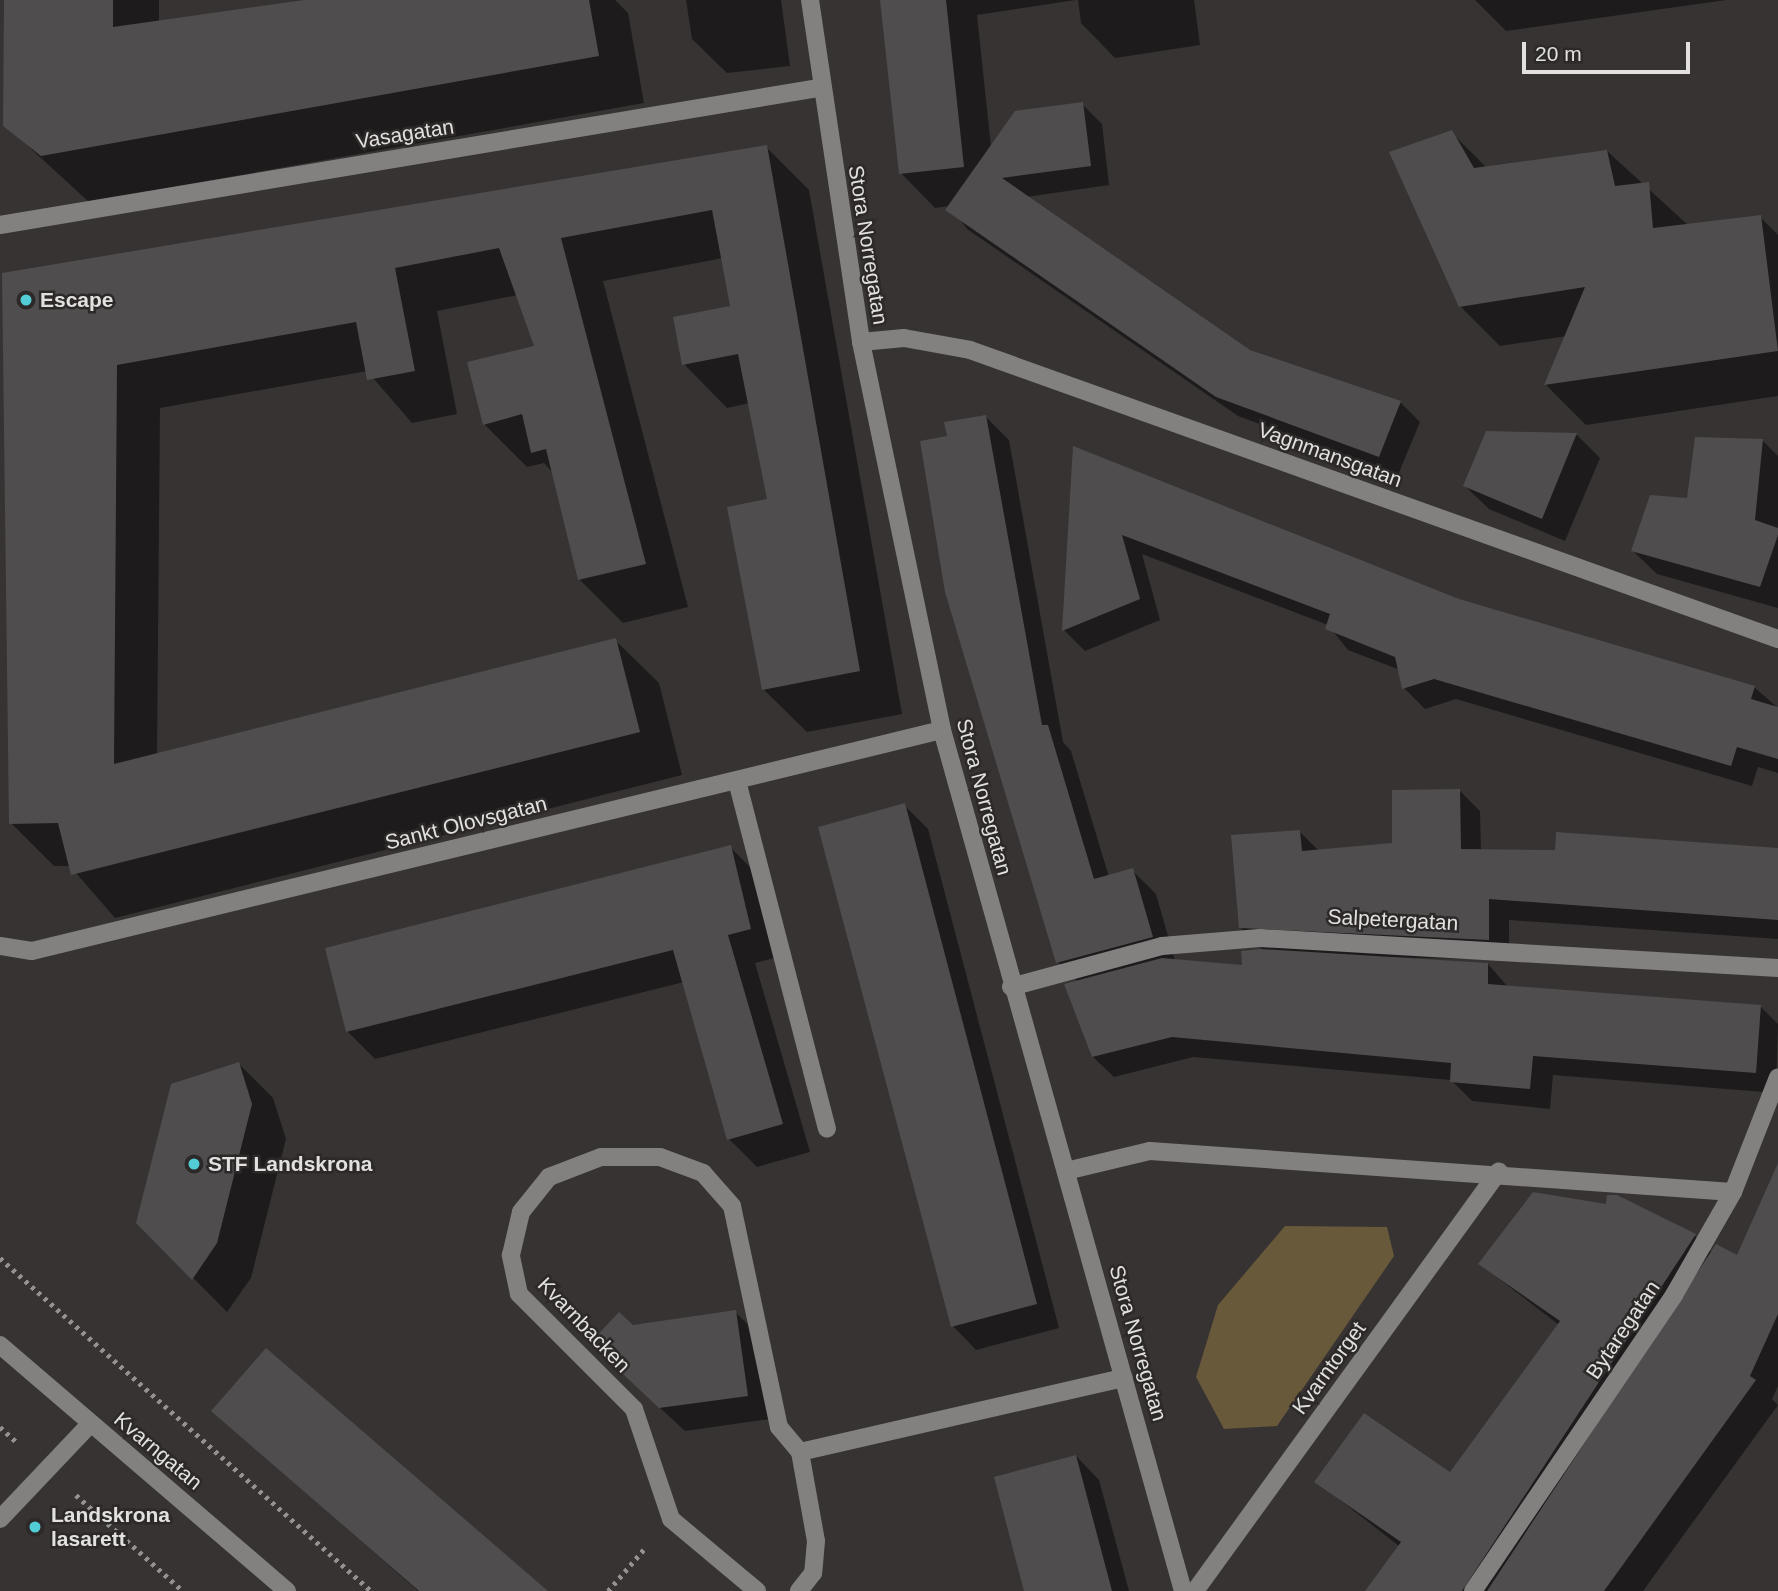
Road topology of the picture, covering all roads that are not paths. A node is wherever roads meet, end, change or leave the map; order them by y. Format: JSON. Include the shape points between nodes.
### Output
{"nodes":[{"id":1,"x":810,"y":0,"type":"edge"},
{"id":2,"x":818,"y":88,"type":"junction"},
{"id":3,"x":0,"y":225,"type":"edge"},
{"id":4,"x":861,"y":342,"type":"junction"},
{"id":5,"x":1778,"y":639,"type":"edge"},
{"id":6,"x":942,"y":730,"type":"junction"},
{"id":7,"x":737,"y":781,"type":"junction"},
{"id":8,"x":0,"y":946,"type":"edge"},
{"id":9,"x":1778,"y":968,"type":"edge"},
{"id":10,"x":1011,"y":987,"type":"junction"},
{"id":11,"x":1778,"y":1077,"type":"edge"},
{"id":12,"x":827,"y":1129,"type":"dead end"},
{"id":13,"x":1066,"y":1171,"type":"junction"},
{"id":14,"x":1499,"y":1171,"type":"junction"},
{"id":15,"x":1733,"y":1192,"type":"junction"},
{"id":16,"x":0,"y":1345,"type":"edge"},
{"id":17,"x":1124,"y":1378,"type":"junction"},
{"id":18,"x":91,"y":1423,"type":"junction"},
{"id":19,"x":800,"y":1452,"type":"junction"},
{"id":20,"x":0,"y":1519,"type":"edge"},
{"id":21,"x":287,"y":1591,"type":"edge"},
{"id":22,"x":757,"y":1591,"type":"edge"},
{"id":23,"x":799,"y":1591,"type":"edge"},
{"id":24,"x":1184,"y":1591,"type":"edge"},
{"id":25,"x":1195,"y":1591,"type":"edge"},
{"id":26,"x":1473,"y":1591,"type":"edge"}],
"edges":[{"from":1,"to":2,"type":"street","name":"Stora Norregatan"},
{"from":2,"to":3,"type":"street","name":"Vasagatan"},
{"from":2,"to":4,"type":"street","name":"Stora Norregatan"},
{"from":4,"to":5,"type":"street","name":"Vagnmansgatan","via":[[904,338],[970,350]]},
{"from":4,"to":6,"type":"street","name":"Stora Norregatan"},
{"from":6,"to":7,"type":"street","name":"Sankt Olovsgatan"},
{"from":6,"to":10,"type":"street","name":"Stora Norregatan"},
{"from":7,"to":8,"type":"street","name":"Sankt Olovsgatan","via":[[32,951]]},
{"from":7,"to":12,"type":"street"},
{"from":9,"to":10,"type":"street","name":"Salpetergatan","via":[[1260,938],[1162,946]]},
{"from":10,"to":13,"type":"street","name":"Stora Norregatan"},
{"from":11,"to":15,"type":"street","name":"Bytaregatan"},
{"from":13,"to":14,"type":"street","via":[[1150,1151]]},
{"from":13,"to":17,"type":"street","name":"Stora Norregatan"},
{"from":14,"to":15,"type":"street"},
{"from":14,"to":25,"type":"street","name":"Kvarntorget"},
{"from":15,"to":26,"type":"street","name":"Bytaregatan","via":[[1674,1295]]},
{"from":16,"to":18,"type":"street","name":"Kvarngatan"},
{"from":17,"to":19,"type":"street"},
{"from":17,"to":24,"type":"street","name":"Stora Norregatan"},
{"from":18,"to":20,"type":"street"},
{"from":18,"to":21,"type":"street","name":"Kvarngatan"},
{"from":19,"to":22,"type":"street","name":"Kvarnbacken","via":[[779,1427],[732,1206],[703,1173],[660,1157],[601,1157],[549,1177],[521,1212],[510,1255],[519,1294],[634,1409],[671,1519]]},
{"from":19,"to":23,"type":"street","name":"Kvarnbacken","via":[[816,1541],[813,1573]]}]}
